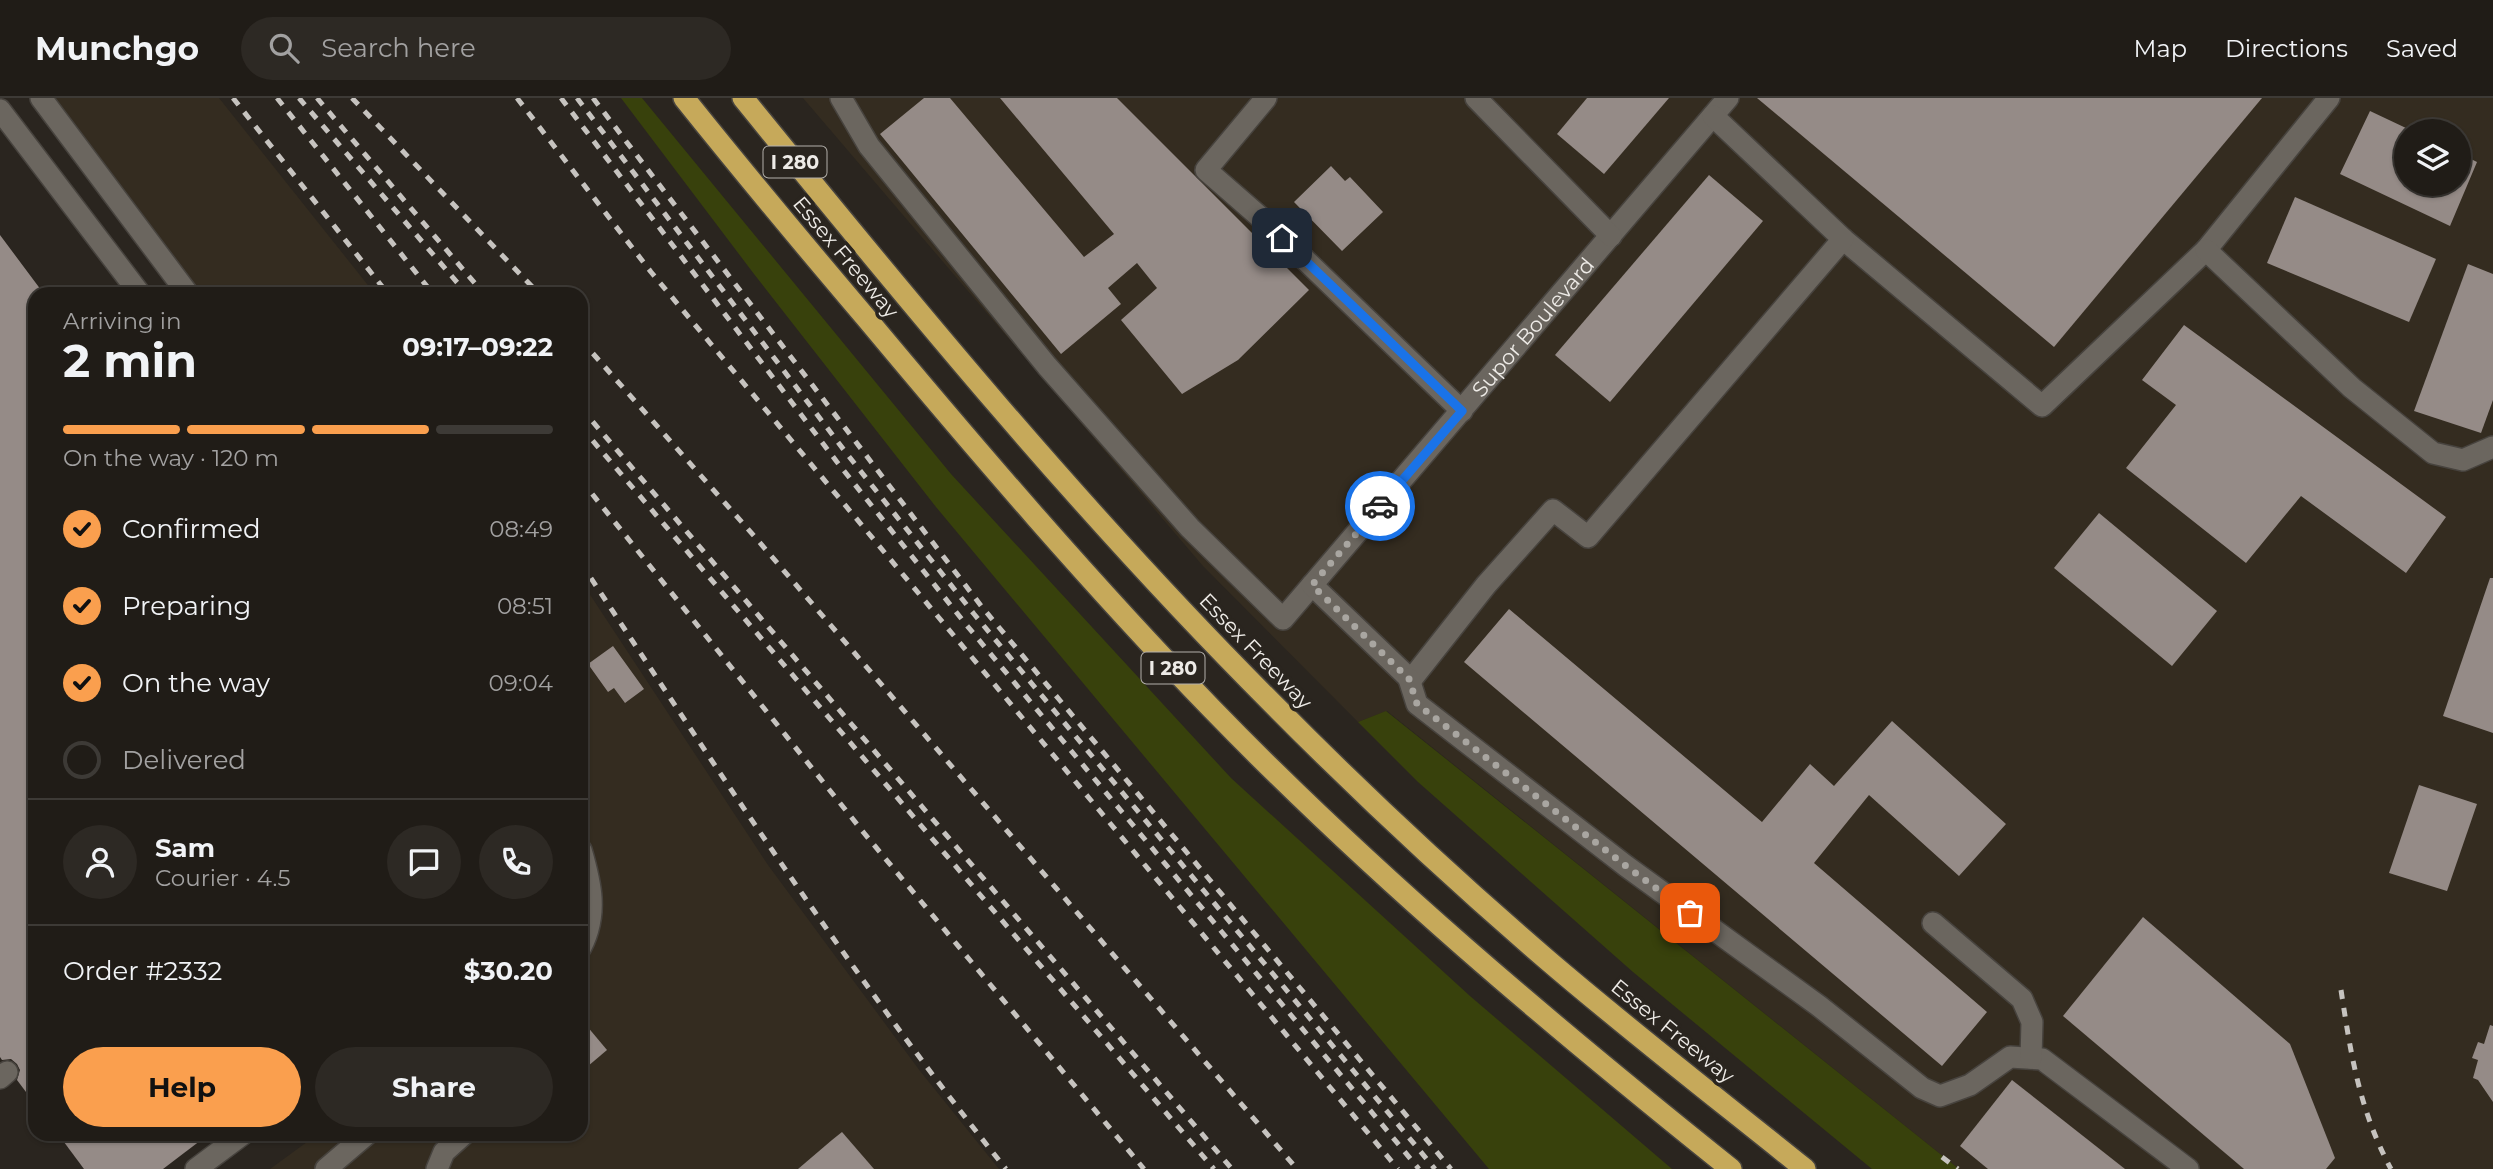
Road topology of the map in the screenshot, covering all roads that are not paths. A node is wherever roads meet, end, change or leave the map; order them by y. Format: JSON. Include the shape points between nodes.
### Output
{"nodes":[{"id":1,"x":41,"y":98,"type":"edge"},
{"id":2,"x":684,"y":98,"type":"edge"},
{"id":3,"x":743,"y":98,"type":"edge"},
{"id":4,"x":841,"y":98,"type":"edge"},
{"id":5,"x":1266,"y":98,"type":"edge"},
{"id":6,"x":1476,"y":98,"type":"edge"},
{"id":7,"x":1728,"y":98,"type":"edge"},
{"id":8,"x":2329,"y":98,"type":"edge"},
{"id":9,"x":0,"y":110,"type":"edge"},
{"id":10,"x":1713,"y":116,"type":"junction"},
{"id":11,"x":1611,"y":236,"type":"junction"},
{"id":12,"x":1843,"y":239,"type":"junction"},
{"id":13,"x":2206,"y":250,"type":"junction"},
{"id":14,"x":135,"y":287,"type":"edge"},
{"id":15,"x":183,"y":287,"type":"edge"},
{"id":16,"x":1462,"y":411,"type":"junction"},
{"id":17,"x":2493,"y":447,"type":"edge"},
{"id":18,"x":1312,"y":585,"type":"junction"},
{"id":19,"x":1409,"y":679,"type":"junction"},
{"id":20,"x":588,"y":874,"type":"edge"},
{"id":21,"x":1933,"y":923,"type":"dead end"},
{"id":22,"x":588,"y":928,"type":"edge"},
{"id":23,"x":2031,"y":1058,"type":"junction"},
{"id":24,"x":234,"y":1141,"type":"edge"},
{"id":25,"x":359,"y":1141,"type":"edge"},
{"id":26,"x":456,"y":1141,"type":"edge"},
{"id":27,"x":196,"y":1169,"type":"edge"},
{"id":28,"x":326,"y":1169,"type":"edge"},
{"id":29,"x":437,"y":1169,"type":"edge"},
{"id":30,"x":1731,"y":1169,"type":"edge"},
{"id":31,"x":1805,"y":1169,"type":"edge"},
{"id":32,"x":2188,"y":1169,"type":"edge"}],
"edges":[{"from":1,"to":15,"type":"street"},
{"from":2,"to":30,"type":"highway","name":"Essex Freeway","number":"I 280","via":[[1012,491],[1213,711],[1483,965]]},
{"from":3,"to":31,"type":"highway","name":"Essex Freeway","number":"I 280","via":[[1069,486],[1272,704],[1434,860],[1546,959]]},
{"from":4,"to":18,"type":"street","name":"Supor Boulevard","via":[[869,146],[1047,366],[1190,528],[1283,619]]},
{"from":5,"to":16,"type":"street","via":[[1206,170]]},
{"from":6,"to":11,"type":"street"},
{"from":7,"to":10,"type":"street","name":"Supor Boulevard"},
{"from":8,"to":13,"type":"street"},
{"from":9,"to":14,"type":"street"},
{"from":10,"to":11,"type":"street","name":"Supor Boulevard"},
{"from":10,"to":12,"type":"street"},
{"from":11,"to":16,"type":"street","name":"Supor Boulevard"},
{"from":12,"to":13,"type":"street","via":[[2042,406]]},
{"from":12,"to":19,"type":"street","via":[[1588,537],[1553,510]]},
{"from":13,"to":17,"type":"street","via":[[2352,388],[2433,453],[2463,460]]},
{"from":16,"to":18,"type":"street","name":"Supor Boulevard"},
{"from":18,"to":19,"type":"street"},
{"from":19,"to":23,"type":"street","via":[[1417,704],[1922,1088],[1940,1096],[1970,1085],[2010,1057]]},
{"from":20,"to":22,"type":"street","via":[[593,903]]},
{"from":21,"to":23,"type":"street","via":[[2022,999],[2032,1022]]},
{"from":23,"to":32,"type":"street","via":[[2042,1059]]},
{"from":24,"to":27,"type":"street"},
{"from":25,"to":28,"type":"street"},
{"from":26,"to":29,"type":"street","via":[[444,1152]]}]}
